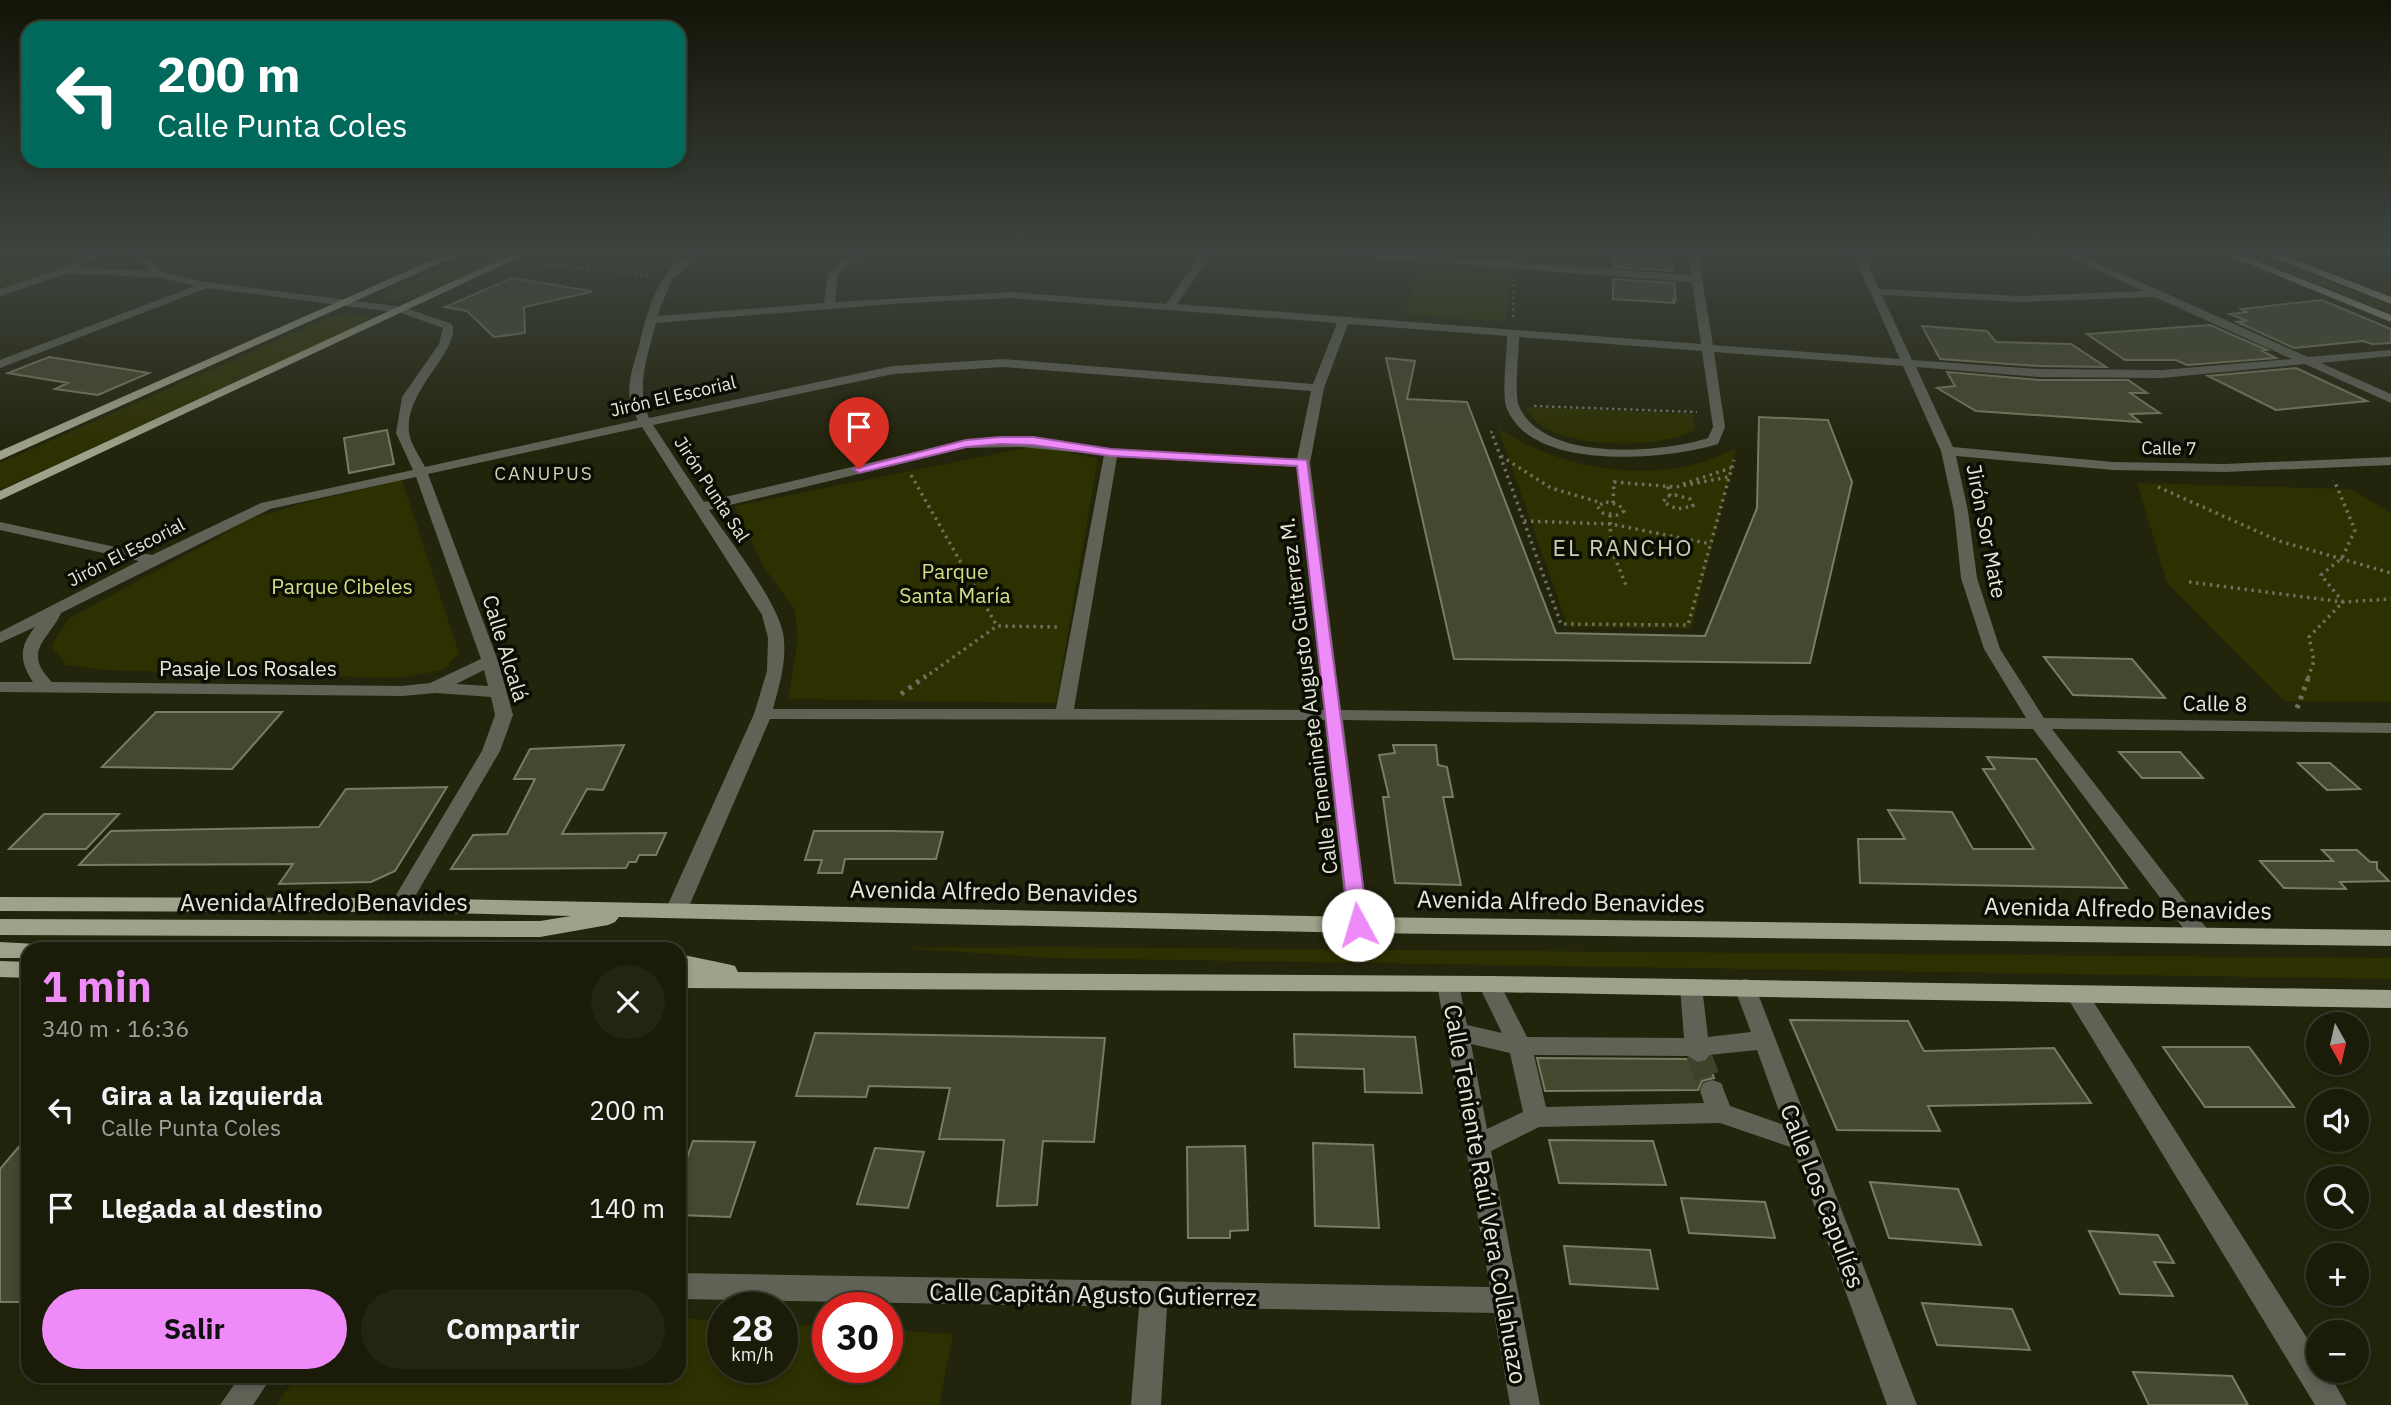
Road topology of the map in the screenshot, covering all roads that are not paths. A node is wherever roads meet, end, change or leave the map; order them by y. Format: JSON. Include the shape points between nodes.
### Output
{"nodes":[{"id":1,"x":116,"y":320,"type":"edge"},
{"id":2,"x":307,"y":320,"type":"edge"},
{"id":3,"x":382,"y":320,"type":"edge"},
{"id":4,"x":430,"y":320,"type":"edge"},
{"id":5,"x":651,"y":320,"type":"joint"},
{"id":6,"x":657,"y":320,"type":"edge"},
{"id":7,"x":1339,"y":320,"type":"edge"},
{"id":8,"x":1344,"y":320,"type":"junction"},
{"id":9,"x":1703,"y":320,"type":"edge"},
{"id":10,"x":1888,"y":320,"type":"edge"},
{"id":11,"x":2215,"y":320,"type":"edge"},
{"id":12,"x":1513,"y":334,"type":"junction"},
{"id":13,"x":1708,"y":349,"type":"junction"},
{"id":14,"x":2391,"y":353,"type":"edge"},
{"id":15,"x":2309,"y":361,"type":"junction"},
{"id":16,"x":1906,"y":363,"type":"junction"},
{"id":17,"x":0,"y":364,"type":"edge"},
{"id":18,"x":1318,"y":388,"type":"junction"},
{"id":19,"x":2391,"y":399,"type":"edge"},
{"id":20,"x":645,"y":422,"type":"junction"},
{"id":21,"x":1948,"y":451,"type":"junction"},
{"id":22,"x":1111,"y":453,"type":"junction"},
{"id":23,"x":0,"y":456,"type":"edge"},
{"id":24,"x":2391,"y":461,"type":"edge"},
{"id":25,"x":1303,"y":463,"type":"junction"},
{"id":26,"x":420,"y":470,"type":"junction"},
{"id":27,"x":0,"y":496,"type":"edge"},
{"id":28,"x":702,"y":507,"type":"junction"},
{"id":29,"x":0,"y":526,"type":"edge"},
{"id":30,"x":153,"y":560,"type":"junction"},
{"id":31,"x":63,"y":606,"type":"junction"},
{"id":32,"x":0,"y":638,"type":"edge"},
{"id":33,"x":490,"y":661,"type":"junction"},
{"id":34,"x":0,"y":687,"type":"edge"},
{"id":35,"x":434,"y":688,"type":"junction"},
{"id":36,"x":49,"y":689,"type":"junction"},
{"id":37,"x":498,"y":692,"type":"junction"},
{"id":38,"x":763,"y":714,"type":"junction"},
{"id":39,"x":1064,"y":714,"type":"junction"},
{"id":40,"x":1335,"y":715,"type":"junction"},
{"id":41,"x":2038,"y":723,"type":"junction"},
{"id":42,"x":2391,"y":728,"type":"edge"},
{"id":43,"x":0,"y":904,"type":"edge"},
{"id":44,"x":400,"y":905,"type":"junction"},
{"id":45,"x":646,"y":910,"type":"junction"},
{"id":46,"x":676,"y":911,"type":"junction"},
{"id":47,"x":1358,"y":925,"type":"junction"},
{"id":48,"x":0,"y":926,"type":"edge"},
{"id":49,"x":2200,"y":935,"type":"junction"},
{"id":50,"x":2391,"y":939,"type":"edge"},
{"id":51,"x":0,"y":950,"type":"edge"},
{"id":52,"x":21,"y":950,"type":"edge"},
{"id":53,"x":686,"y":963,"type":"edge"},
{"id":54,"x":0,"y":969,"type":"edge"},
{"id":55,"x":21,"y":970,"type":"edge"},
{"id":56,"x":761,"y":979,"type":"junction"},
{"id":57,"x":686,"y":980,"type":"edge"},
{"id":58,"x":1448,"y":984,"type":"junction"},
{"id":59,"x":1489,"y":984,"type":"junction"},
{"id":60,"x":1691,"y":987,"type":"junction"},
{"id":61,"x":1745,"y":987,"type":"junction"},
{"id":62,"x":2077,"y":996,"type":"junction"},
{"id":63,"x":2391,"y":999,"type":"edge"},
{"id":64,"x":1457,"y":1032,"type":"junction"},
{"id":65,"x":1765,"y":1040,"type":"junction"},
{"id":66,"x":1520,"y":1046,"type":"junction"},
{"id":67,"x":1697,"y":1050,"type":"junction"},
{"id":68,"x":1536,"y":1117,"type":"junction"},
{"id":69,"x":1802,"y":1141,"type":"junction"},
{"id":70,"x":1479,"y":1145,"type":"junction"},
{"id":71,"x":686,"y":1286,"type":"edge"},
{"id":72,"x":1154,"y":1296,"type":"junction"},
{"id":73,"x":1507,"y":1300,"type":"junction"},
{"id":74,"x":252,"y":1383,"type":"edge"},
{"id":75,"x":235,"y":1405,"type":"edge"},
{"id":76,"x":1146,"y":1405,"type":"edge"},
{"id":77,"x":1525,"y":1405,"type":"edge"},
{"id":78,"x":1902,"y":1405,"type":"edge"},
{"id":79,"x":2332,"y":1405,"type":"edge"}],
"edges":[{"from":1,"to":17,"type":"street"},
{"from":2,"to":23,"type":"main road"},
{"from":3,"to":27,"type":"main road"},
{"from":4,"to":26,"type":"street","name":"Calle Alcalá","via":[[448,326],[449,334],[408,397],[403,415],[402,433]]},
{"from":5,"to":6,"type":"street"},
{"from":5,"to":20,"type":"street","name":"Jirón Punta Sal","via":[[636,379],[636,401]]},
{"from":7,"to":8,"type":"street"},
{"from":8,"to":12,"type":"street"},
{"from":8,"to":18,"type":"street","name":"Calle Teneninete Augusto Guiterrez M."},
{"from":9,"to":13,"type":"street"},
{"from":10,"to":16,"type":"street","name":"Jirón Sor Mate"},
{"from":11,"to":15,"type":"street"},
{"from":12,"to":13,"type":"street"},
{"from":12,"to":13,"type":"street","via":[[1512,405],[1524,422],[1546,438],[1631,454],[1674,452],[1713,441],[1719,427]]},
{"from":13,"to":16,"type":"street"},
{"from":14,"to":15,"type":"street"},
{"from":15,"to":16,"type":"street","via":[[2125,375]]},
{"from":15,"to":19,"type":"street"},
{"from":16,"to":21,"type":"street","name":"Jirón Sor Mate"},
{"from":18,"to":20,"type":"street","name":"Jirón El Escorial","via":[[1049,366],[947,365],[824,383]]},
{"from":18,"to":25,"type":"street","name":"Calle Teneninete Augusto Guiterrez M."},
{"from":20,"to":26,"type":"street","name":"Jirón El Escorial"},
{"from":20,"to":28,"type":"street","name":"Jirón Punta Sal"},
{"from":21,"to":24,"type":"street","name":"Calle 7","via":[[2113,466],[2328,466]]},
{"from":21,"to":41,"type":"street","name":"Jirón Sor Mate","via":[[1969,578],[1992,649]]},
{"from":22,"to":25,"type":"street"},
{"from":22,"to":28,"type":"street","via":[[1033,441],[966,444]]},
{"from":22,"to":39,"type":"street"},
{"from":25,"to":40,"type":"street","name":"Calle Teneninete Augusto Guiterrez M."},
{"from":26,"to":30,"type":"street","name":"Jirón El Escorial","via":[[266,506]]},
{"from":26,"to":33,"type":"street","name":"Calle Alcalá"},
{"from":28,"to":38,"type":"street","name":"Jirón Punta Sal","via":[[770,615],[776,638],[775,671]]},
{"from":29,"to":30,"type":"street"},
{"from":30,"to":31,"type":"street","name":"Jirón El Escorial"},
{"from":31,"to":32,"type":"street","name":"Jirón El Escorial"},
{"from":31,"to":36,"type":"street","name":"Jirón El Escorial","via":[[36,636],[28,654],[34,676]]},
{"from":33,"to":35,"type":"street","name":"Pasaje Los Rosales"},
{"from":33,"to":37,"type":"street","name":"Calle Alcalá"},
{"from":34,"to":36,"type":"street","name":"Pasaje Los Rosales"},
{"from":35,"to":36,"type":"street","name":"Pasaje Los Rosales"},
{"from":35,"to":37,"type":"street"},
{"from":37,"to":44,"type":"street","name":"Calle Alcalá","via":[[504,715],[491,751]]},
{"from":38,"to":39,"type":"street","name":"Calle 8"},
{"from":38,"to":46,"type":"street","name":"Jirón Punta Sal"},
{"from":39,"to":40,"type":"street","name":"Calle 8"},
{"from":40,"to":41,"type":"street","name":"Calle 8"},
{"from":40,"to":47,"type":"street","name":"Calle Teneninete Augusto Guiterrez M."},
{"from":41,"to":42,"type":"street","name":"Calle 8"},
{"from":41,"to":49,"type":"street","name":"Jirón Sor Mate"},
{"from":43,"to":44,"type":"main road","name":"Avenida Alfredo Benavides"},
{"from":44,"to":45,"type":"main road","name":"Avenida Alfredo Benavides"},
{"from":45,"to":46,"type":"main road","name":"Avenida Alfredo Benavides"},
{"from":45,"to":48,"type":"main road","name":"Avenida Alfredo Benavides","via":[[540,929]]},
{"from":46,"to":47,"type":"main road","name":"Avenida Alfredo Benavides"},
{"from":47,"to":49,"type":"main road","name":"Avenida Alfredo Benavides"},
{"from":49,"to":50,"type":"main road","name":"Avenida Alfredo Benavides"},
{"from":51,"to":52,"type":"main road"},
{"from":53,"to":56,"type":"main road"},
{"from":54,"to":55,"type":"main road"},
{"from":56,"to":57,"type":"main road"},
{"from":56,"to":58,"type":"main road"},
{"from":58,"to":59,"type":"main road"},
{"from":58,"to":64,"type":"street","name":"Calle Teniente Raúl Vera Collahuazo"},
{"from":59,"to":60,"type":"main road"},
{"from":59,"to":66,"type":"street"},
{"from":60,"to":61,"type":"main road"},
{"from":60,"to":67,"type":"street"},
{"from":61,"to":62,"type":"main road"},
{"from":61,"to":65,"type":"street","name":"Calle Los Capulíes"},
{"from":62,"to":63,"type":"main road"},
{"from":62,"to":79,"type":"street"},
{"from":64,"to":66,"type":"street"},
{"from":64,"to":70,"type":"street","name":"Calle Teniente Raúl Vera Collahuazo"},
{"from":65,"to":67,"type":"street"},
{"from":65,"to":69,"type":"street","name":"Calle Los Capulíes"},
{"from":66,"to":67,"type":"street"},
{"from":66,"to":68,"type":"street"},
{"from":68,"to":69,"type":"street","via":[[1716,1102]]},
{"from":68,"to":70,"type":"street"},
{"from":69,"to":78,"type":"street","name":"Calle Los Capulíes"},
{"from":70,"to":73,"type":"street","name":"Calle Teniente Raúl Vera Collahuazo"},
{"from":71,"to":72,"type":"street","name":"Calle Capitán Agusto Gutierrez"},
{"from":72,"to":73,"type":"street","name":"Calle Capitán Agusto Gutierrez"},
{"from":72,"to":76,"type":"street"},
{"from":73,"to":77,"type":"street","name":"Calle Teniente Raúl Vera Collahuazo"},
{"from":74,"to":75,"type":"street"}]}
